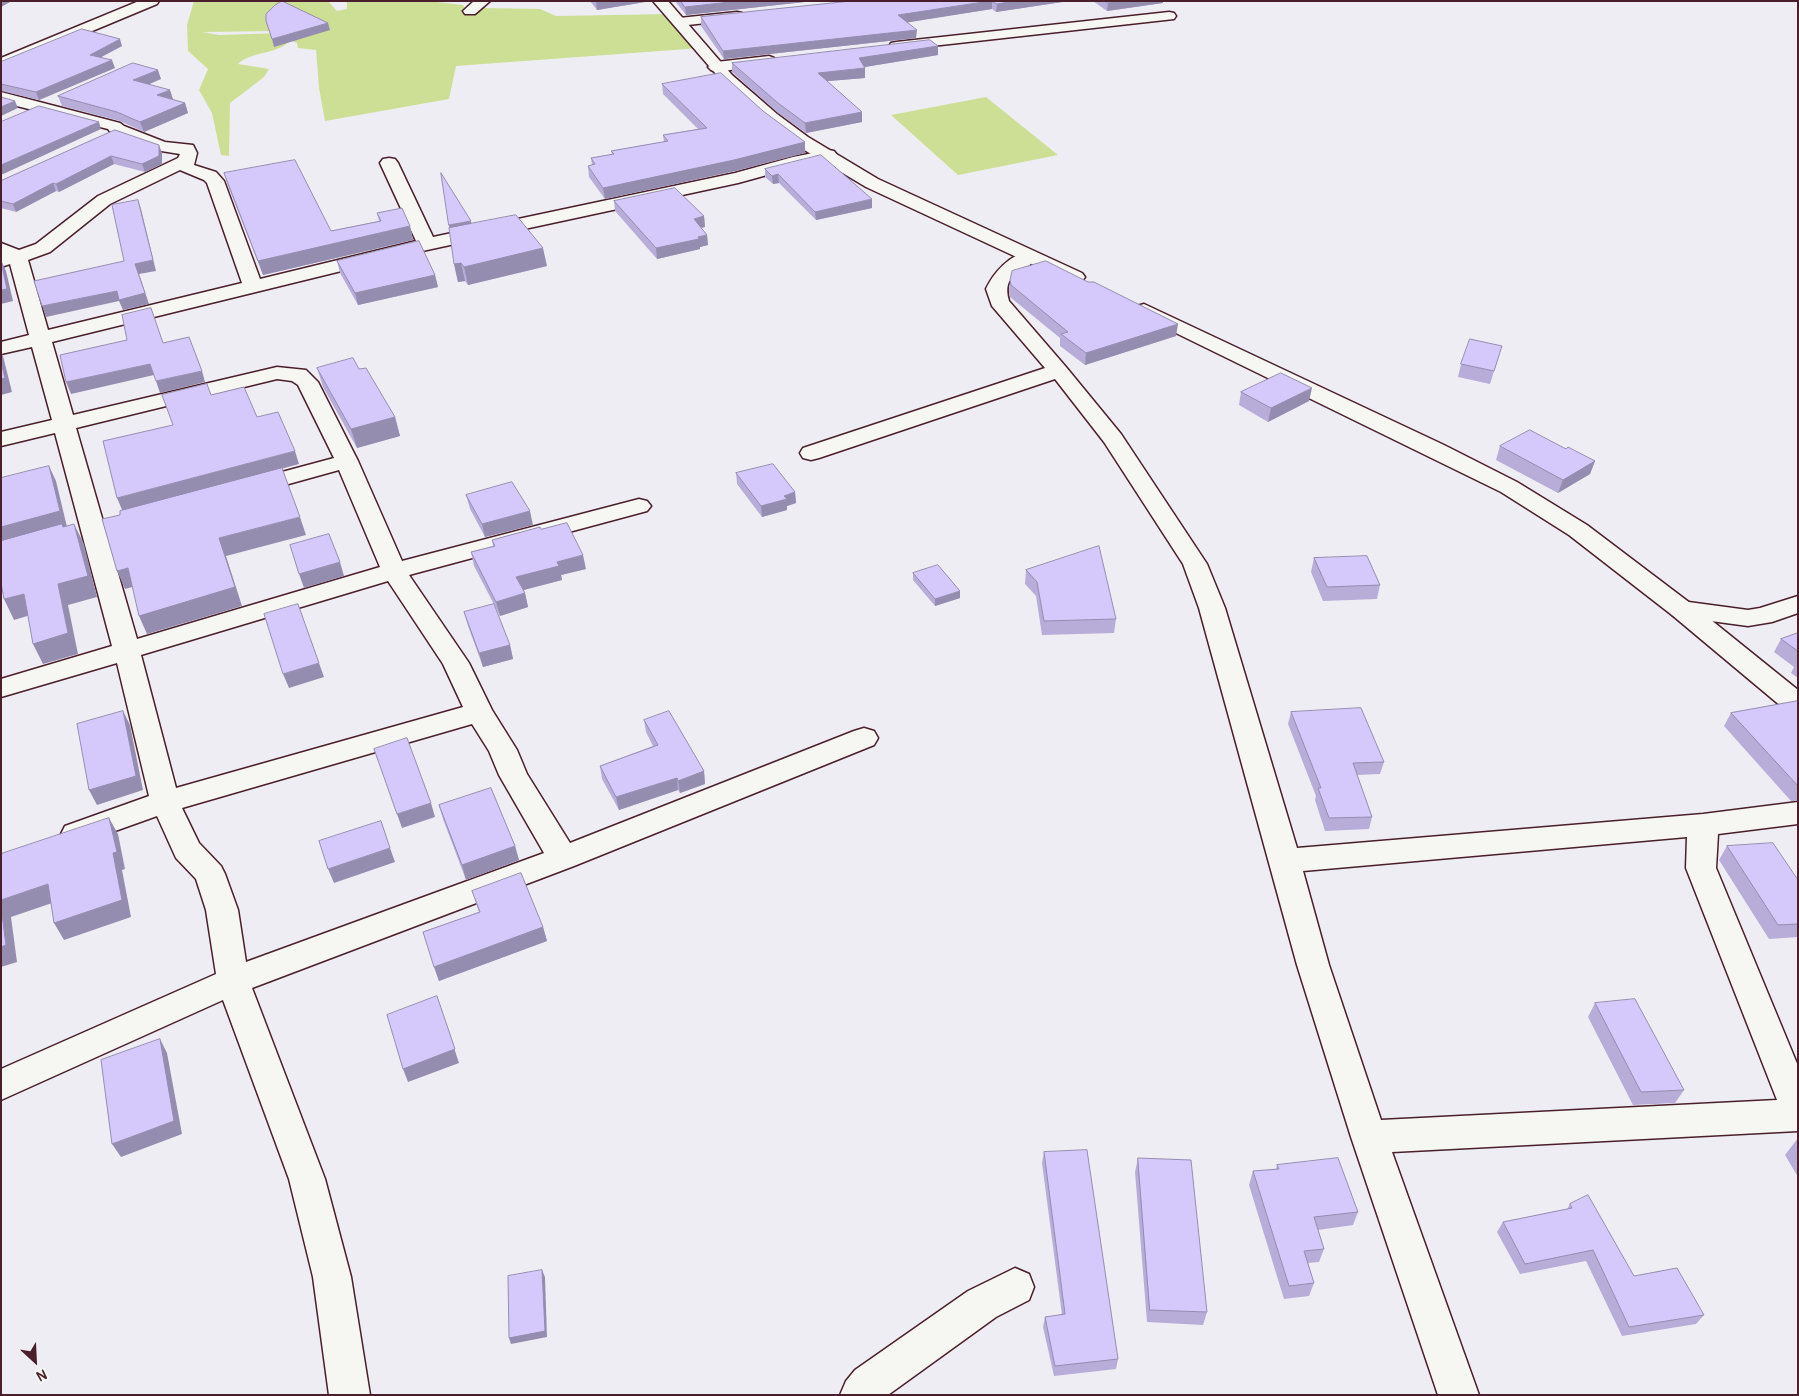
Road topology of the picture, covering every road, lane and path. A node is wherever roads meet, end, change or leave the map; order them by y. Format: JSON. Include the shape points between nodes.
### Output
{"nodes":[{"id":1,"x":152,"y":1,"type":"edge"},
{"id":2,"x":484,"y":1,"type":"edge"},
{"id":3,"x":660,"y":1,"type":"edge"},
{"id":4,"x":470,"y":10,"type":"dead end"},
{"id":5,"x":747,"y":15,"type":"edge"},
{"id":6,"x":1169,"y":16,"type":"dead end"},
{"id":7,"x":679,"y":22,"type":"junction"},
{"id":8,"x":883,"y":48,"type":"edge"},
{"id":9,"x":785,"y":59,"type":"edge"},
{"id":10,"x":1,"y":64,"type":"edge"},
{"id":11,"x":716,"y":67,"type":"junction"},
{"id":12,"x":66,"y":96,"type":"edge"},
{"id":13,"x":1,"y":97,"type":"edge"},
{"id":14,"x":40,"y":107,"type":"junction"},
{"id":15,"x":17,"y":117,"type":"edge"},
{"id":16,"x":118,"y":130,"type":"junction"},
{"id":17,"x":102,"y":137,"type":"edge"},
{"id":18,"x":828,"y":155,"type":"junction"},
{"id":19,"x":186,"y":161,"type":"junction"},
{"id":20,"x":389,"y":163,"type":"dead end"},
{"id":21,"x":427,"y":244,"type":"junction"},
{"id":22,"x":7,"y":256,"type":"edge"},
{"id":23,"x":1028,"y":257,"type":"junction"},
{"id":24,"x":1092,"y":284,"type":"edge"},
{"id":25,"x":253,"y":287,"type":"junction"},
{"id":26,"x":1126,"y":301,"type":"edge"},
{"id":27,"x":41,"y":339,"type":"junction"},
{"id":28,"x":1,"y":348,"type":"edge"},
{"id":29,"x":1059,"y":371,"type":"junction"},
{"id":30,"x":65,"y":423,"type":"junction"},
{"id":31,"x":1,"y":440,"type":"edge"},
{"id":32,"x":811,"y":453,"type":"dead end"},
{"id":33,"x":347,"y":461,"type":"junction"},
{"id":34,"x":225,"y":494,"type":"edge"},
{"id":35,"x":639,"y":506,"type":"dead end"},
{"id":36,"x":394,"y":571,"type":"junction"},
{"id":37,"x":1798,"y":604,"type":"edge"},
{"id":38,"x":1681,"y":609,"type":"junction"},
{"id":39,"x":127,"y":651,"type":"junction"},
{"id":40,"x":1,"y":688,"type":"edge"},
{"id":41,"x":1798,"y":705,"type":"edge"},
{"id":42,"x":479,"y":712,"type":"junction"},
{"id":43,"x":864,"y":738,"type":"dead end"},
{"id":44,"x":165,"y":802,"type":"junction"},
{"id":45,"x":1798,"y":813,"type":"edge"},
{"id":46,"x":1703,"y":825,"type":"junction"},
{"id":47,"x":56,"y":841,"type":"edge"},
{"id":48,"x":563,"y":858,"type":"junction"},
{"id":49,"x":1285,"y":860,"type":"junction"},
{"id":50,"x":233,"y":982,"type":"junction"},
{"id":51,"x":1,"y":1085,"type":"edge"},
{"id":52,"x":1798,"y":1110,"type":"edge"},
{"id":53,"x":1798,"y":1115,"type":"edge"},
{"id":54,"x":1369,"y":1137,"type":"junction"},
{"id":55,"x":1014,"y":1287,"type":"dead end"},
{"id":56,"x":350,"y":1395,"type":"edge"},
{"id":57,"x":860,"y":1395,"type":"edge"},
{"id":58,"x":1459,"y":1395,"type":"edge"}],
"edges":[{"from":1,"to":10,"type":"street"},
{"from":2,"to":4,"type":"street"},
{"from":3,"to":7,"type":"street"},
{"from":5,"to":7,"type":"street"},
{"from":6,"to":8,"type":"street"},
{"from":7,"to":11,"type":"street"},
{"from":9,"to":11,"type":"street"},
{"from":11,"to":18,"type":"street","via":[[771,118]]},
{"from":12,"to":14,"type":"street"},
{"from":13,"to":14,"type":"street"},
{"from":14,"to":15,"type":"street"},
{"from":14,"to":16,"type":"street","via":[[114,126]]},
{"from":16,"to":17,"type":"street"},
{"from":16,"to":19,"type":"street","via":[[148,143],[188,149]]},
{"from":18,"to":21,"type":"street","via":[[738,178]]},
{"from":18,"to":23,"type":"street","via":[[872,183]]},
{"from":19,"to":22,"type":"street","via":[[104,200],[43,248]]},
{"from":19,"to":25,"type":"street","via":[[185,165],[190,170],[210,176],[215,181]]},
{"from":20,"to":21,"type":"street"},
{"from":21,"to":25,"type":"street"},
{"from":22,"to":27,"type":"street"},
{"from":23,"to":24,"type":"street"},
{"from":23,"to":29,"type":"street","via":[[1002,276],[996,289],[999,302]]},
{"from":25,"to":27,"type":"street"},
{"from":26,"to":38,"type":"street","via":[[1509,487],[1578,530]]},
{"from":27,"to":28,"type":"street"},
{"from":27,"to":30,"type":"street"},
{"from":29,"to":32,"type":"street"},
{"from":29,"to":49,"type":"street","via":[[1113,439],[1194,564],[1212,608]]},
{"from":30,"to":31,"type":"street"},
{"from":30,"to":33,"type":"street","via":[[277,373],[298,375],[307,382]]},
{"from":30,"to":39,"type":"street"},
{"from":33,"to":34,"type":"street"},
{"from":33,"to":36,"type":"street"},
{"from":35,"to":36,"type":"street"},
{"from":36,"to":39,"type":"street"},
{"from":36,"to":42,"type":"street","via":[[456,663]]},
{"from":37,"to":38,"type":"street","via":[[1748,618]]},
{"from":38,"to":41,"type":"street"},
{"from":39,"to":40,"type":"street"},
{"from":39,"to":44,"type":"street"},
{"from":42,"to":44,"type":"street"},
{"from":42,"to":48,"type":"street","via":[[503,750],[512,775]]},
{"from":43,"to":48,"type":"street"},
{"from":44,"to":47,"type":"street"},
{"from":44,"to":50,"type":"street","via":[[187,850],[210,874],[222,910]]},
{"from":45,"to":46,"type":"street"},
{"from":46,"to":49,"type":"street"},
{"from":46,"to":52,"type":"street","via":[[1701,868]]},
{"from":48,"to":50,"type":"street"},
{"from":49,"to":54,"type":"street","via":[[1313,965]]},
{"from":50,"to":51,"type":"street"},
{"from":50,"to":56,"type":"street","via":[[307,1179],[332,1277]]},
{"from":53,"to":54,"type":"street"},
{"from":54,"to":58,"type":"street"},
{"from":55,"to":57,"type":"street","via":[[974,1310],[869,1384]]}]}
